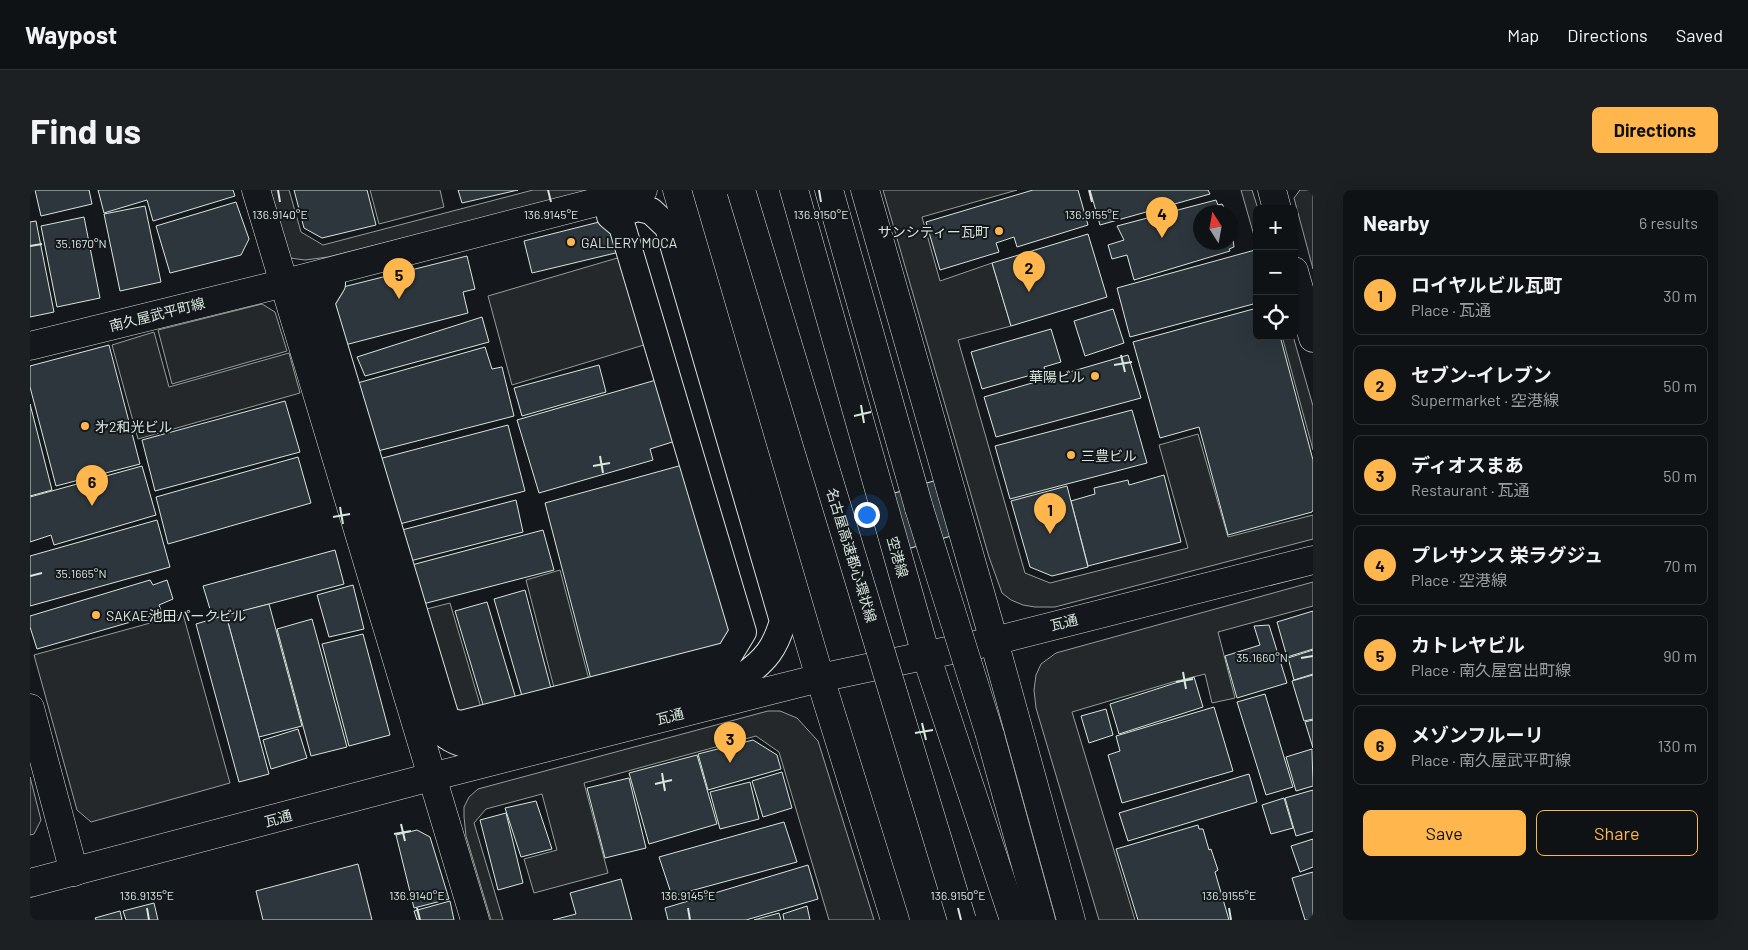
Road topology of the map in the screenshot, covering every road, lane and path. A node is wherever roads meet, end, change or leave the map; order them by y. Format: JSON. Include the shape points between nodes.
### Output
{"nodes":[{"id":1,"x":256,"y":190,"type":"edge"},
{"id":2,"x":643,"y":190,"type":"edge"},
{"id":3,"x":677,"y":190,"type":"edge"},
{"id":4,"x":741,"y":190,"type":"edge"},
{"id":5,"x":794,"y":190,"type":"edge"},
{"id":6,"x":829,"y":190,"type":"edge"},
{"id":7,"x":865,"y":190,"type":"edge"},
{"id":8,"x":1272,"y":190,"type":"edge"},
{"id":9,"x":1276,"y":205,"type":"edge"},
{"id":10,"x":285,"y":283,"type":"junction"},
{"id":11,"x":1298,"y":285,"type":"edge"},
{"id":12,"x":321,"y":302,"type":"joint"},
{"id":13,"x":1313,"y":338,"type":"edge"},
{"id":14,"x":30,"y":346,"type":"edge"},
{"id":15,"x":1313,"y":560,"type":"edge"},
{"id":16,"x":994,"y":641,"type":"junction"},
{"id":17,"x":926,"y":654,"type":"junction"},
{"id":18,"x":820,"y":678,"type":"junction"},
{"id":19,"x":30,"y":708,"type":"edge"},
{"id":20,"x":431,"y":777,"type":"junction"},
{"id":21,"x":74,"y":872,"type":"junction"},
{"id":22,"x":30,"y":884,"type":"edge"},
{"id":23,"x":474,"y":920,"type":"edge"},
{"id":24,"x":895,"y":920,"type":"edge"},
{"id":25,"x":962,"y":920,"type":"edge"},
{"id":26,"x":1014,"y":920,"type":"edge"},
{"id":27,"x":1041,"y":920,"type":"edge"},
{"id":28,"x":1072,"y":920,"type":"edge"}],
"edges":[{"from":1,"to":10,"type":"main road"},
{"from":2,"to":10,"type":"main road","name":"南久屋武平町線"},
{"from":3,"to":18,"type":"main road"},
{"from":4,"to":25,"type":"main road","name":"名古屋高速都心環状線","bridge":true},
{"from":5,"to":17,"type":"main road","name":"空港線"},
{"from":6,"to":27,"type":"main road","bridge":true,"via":[[919,508],[990,735]]},
{"from":7,"to":16,"type":"main road"},
{"from":8,"to":9,"type":"main road"},
{"from":10,"to":14,"type":"main road","name":"南久屋武平町線"},
{"from":10,"to":20,"type":"main road"},
{"from":11,"to":13,"type":"main road"},
{"from":12,"to":12,"type":"street","via":[[332,284],[312,288],[307,296],[433,723],[439,731],[460,744],[473,746],[743,676],[773,649],[782,621],[668,227],[651,211],[638,208],[610,216],[622,226],[743,632],[729,655],[461,724],[447,721]]},
{"from":15,"to":16,"type":"main road","name":"瓦通"},
{"from":16,"to":17,"type":"main road","name":"瓦通"},
{"from":16,"to":28,"type":"main road"},
{"from":17,"to":18,"type":"main road","name":"瓦通"},
{"from":17,"to":26,"type":"main road","name":"空港線"},
{"from":18,"to":20,"type":"main road","name":"瓦通"},
{"from":18,"to":24,"type":"main road"},
{"from":19,"to":21,"type":"main road"},
{"from":20,"to":21,"type":"main road","name":"瓦通"},
{"from":20,"to":23,"type":"main road"},
{"from":21,"to":22,"type":"main road","name":"瓦通"}]}
